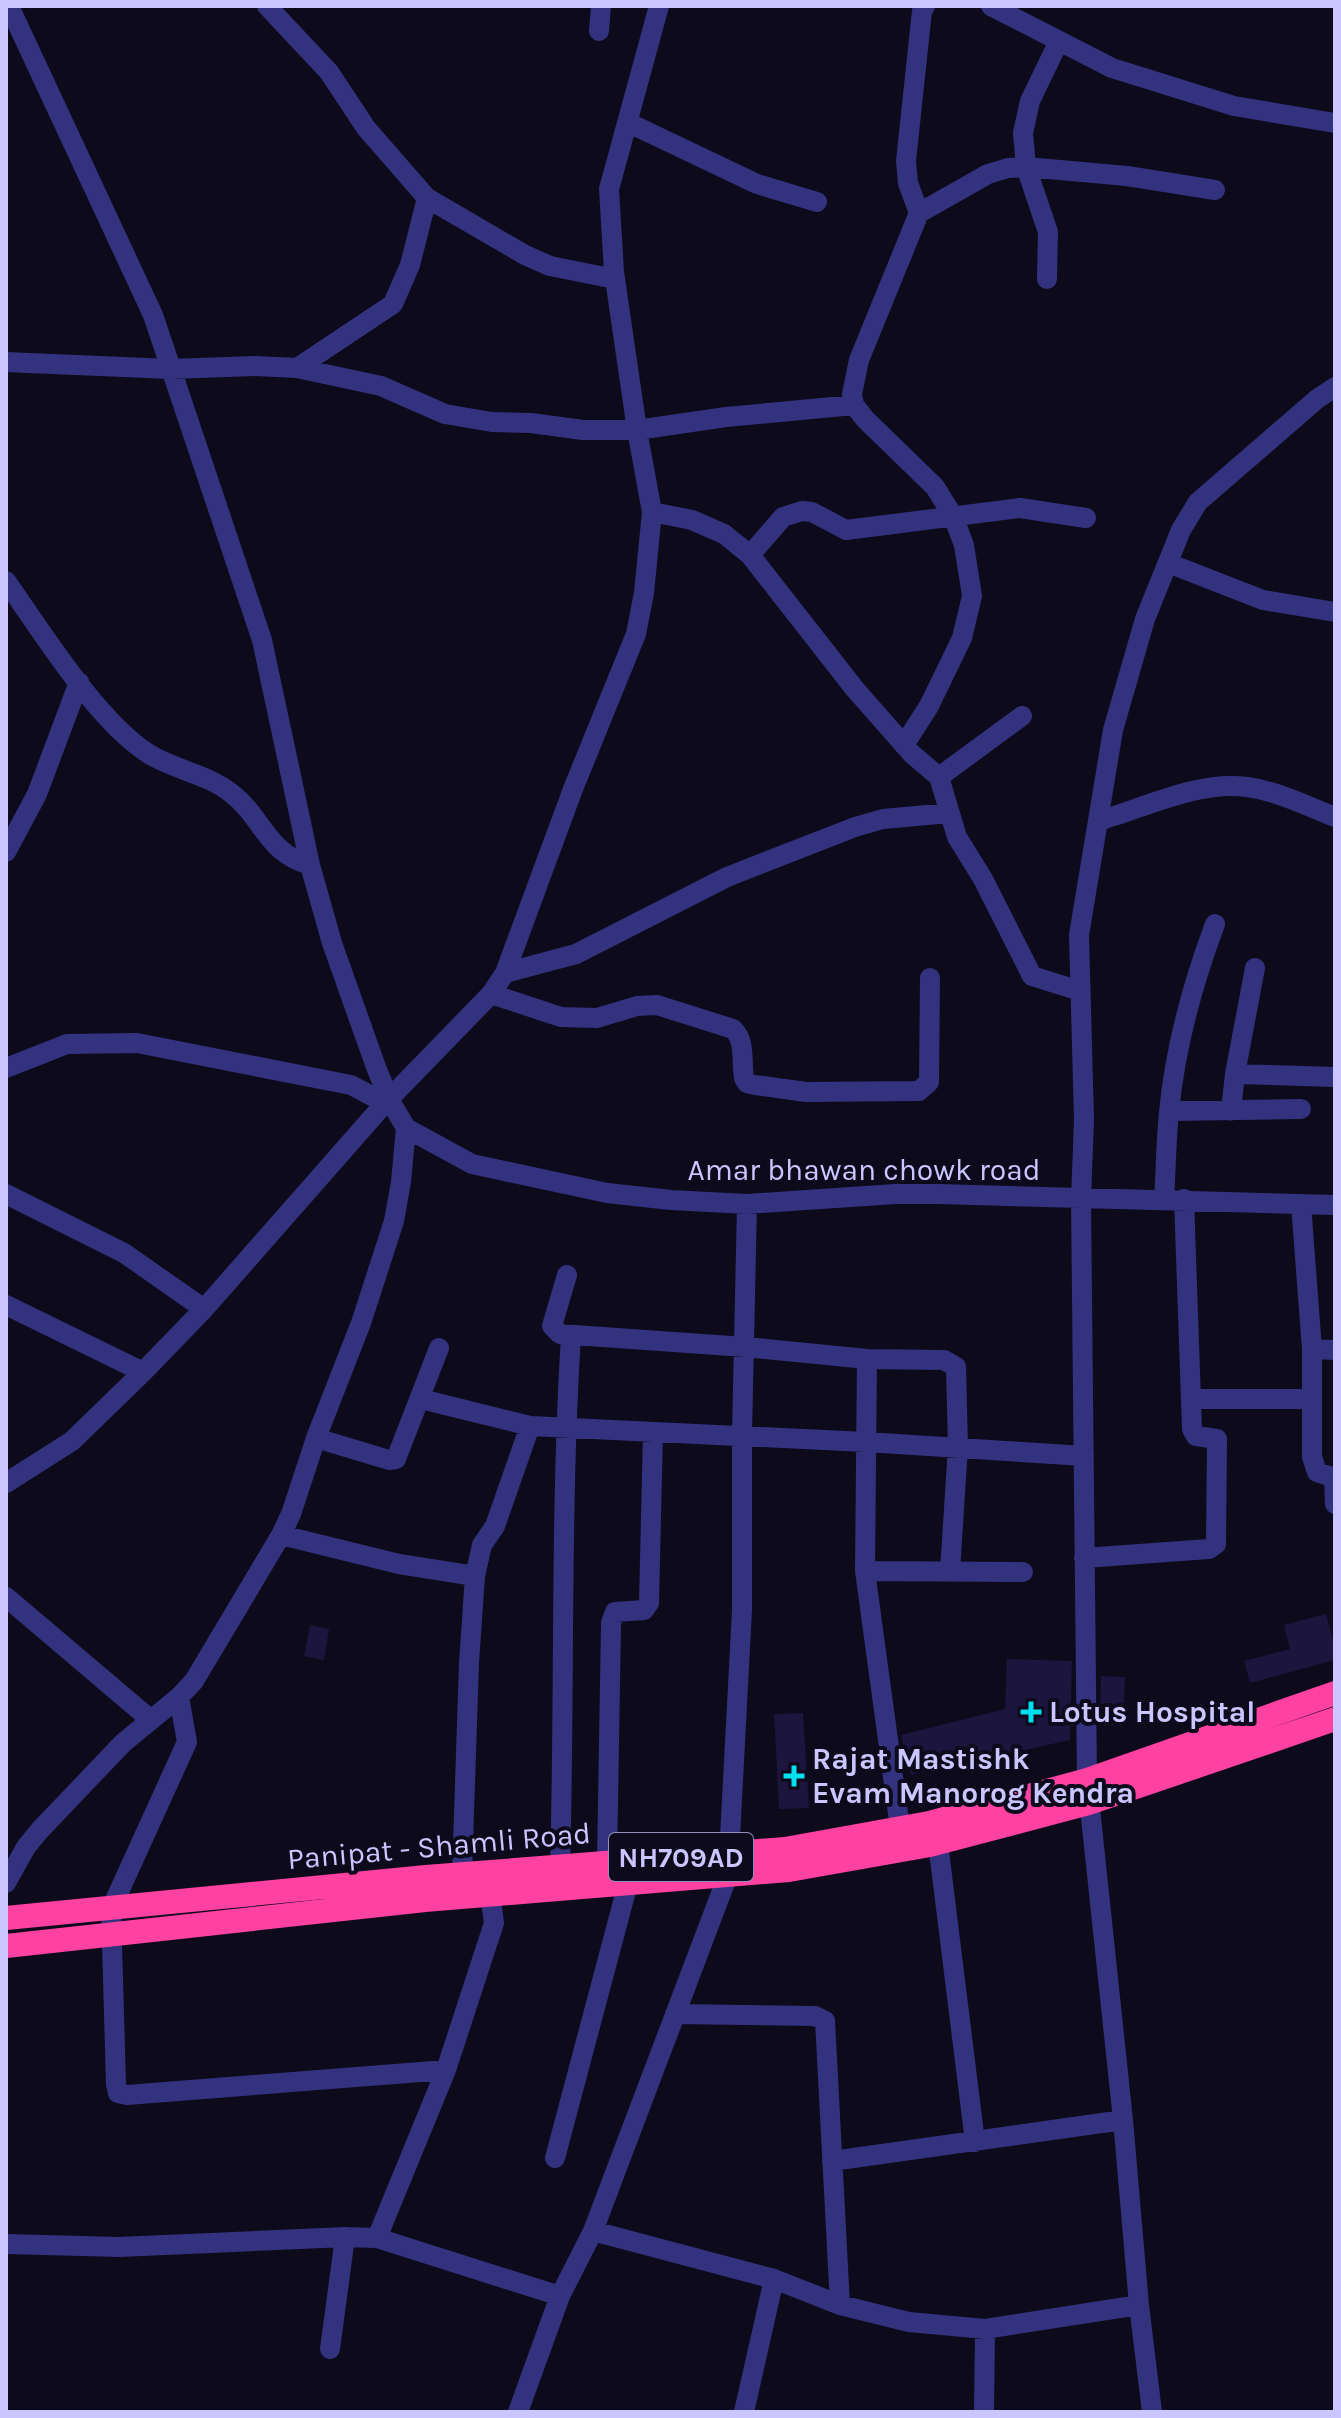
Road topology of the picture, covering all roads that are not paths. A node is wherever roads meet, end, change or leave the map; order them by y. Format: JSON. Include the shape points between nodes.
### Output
{"nodes":[{"id":1,"x":9,"y":6,"type":"edge"},
{"id":2,"x":267,"y":6,"type":"edge"},
{"id":3,"x":601,"y":6,"type":"edge"},
{"id":4,"x":659,"y":6,"type":"edge"},
{"id":5,"x":925,"y":6,"type":"edge"},
{"id":6,"x":991,"y":6,"type":"edge"},
{"id":7,"x":599,"y":31,"type":"dead end"},
{"id":8,"x":1059,"y":41,"type":"junction"},
{"id":9,"x":629,"y":123,"type":"junction"},
{"id":10,"x":1335,"y":123,"type":"edge"},
{"id":11,"x":1026,"y":167,"type":"junction"},
{"id":12,"x":1215,"y":190,"type":"dead end"},
{"id":13,"x":427,"y":198,"type":"junction"},
{"id":14,"x":817,"y":202,"type":"dead end"},
{"id":15,"x":919,"y":213,"type":"junction"},
{"id":16,"x":615,"y":279,"type":"junction"},
{"id":17,"x":1047,"y":279,"type":"dead end"},
{"id":18,"x":6,"y":362,"type":"edge"},
{"id":19,"x":297,"y":368,"type":"junction"},
{"id":20,"x":170,"y":369,"type":"junction"},
{"id":21,"x":1335,"y":387,"type":"edge"},
{"id":22,"x":854,"y":405,"type":"junction"},
{"id":23,"x":637,"y":430,"type":"junction"},
{"id":24,"x":652,"y":512,"type":"junction"},
{"id":25,"x":953,"y":516,"type":"junction"},
{"id":26,"x":1086,"y":518,"type":"dead end"},
{"id":27,"x":750,"y":555,"type":"junction"},
{"id":28,"x":1168,"y":563,"type":"junction"},
{"id":29,"x":9,"y":592,"type":"edge"},
{"id":30,"x":1335,"y":612,"type":"edge"},
{"id":31,"x":79,"y":682,"type":"junction"},
{"id":32,"x":1022,"y":716,"type":"dead end"},
{"id":33,"x":904,"y":745,"type":"junction"},
{"id":34,"x":939,"y":777,"type":"junction"},
{"id":35,"x":949,"y":813,"type":"junction"},
{"id":36,"x":1335,"y":817,"type":"edge"},
{"id":37,"x":1098,"y":821,"type":"junction"},
{"id":38,"x":6,"y":852,"type":"edge"},
{"id":39,"x":310,"y":865,"type":"junction"},
{"id":40,"x":1215,"y":924,"type":"dead end"},
{"id":41,"x":1255,"y":968,"type":"dead end"},
{"id":42,"x":505,"y":973,"type":"junction"},
{"id":43,"x":930,"y":978,"type":"dead end"},
{"id":44,"x":1080,"y":991,"type":"junction"},
{"id":45,"x":491,"y":994,"type":"junction"},
{"id":46,"x":6,"y":1068,"type":"edge"},
{"id":47,"x":1235,"y":1074,"type":"junction"},
{"id":48,"x":1335,"y":1077,"type":"edge"},
{"id":49,"x":387,"y":1101,"type":"junction"},
{"id":50,"x":1301,"y":1109,"type":"dead end"},
{"id":51,"x":1169,"y":1111,"type":"junction"},
{"id":52,"x":1231,"y":1111,"type":"junction"},
{"id":53,"x":406,"y":1128,"type":"junction"},
{"id":54,"x":6,"y":1194,"type":"edge"},
{"id":55,"x":1174,"y":1199,"type":"junction"},
{"id":56,"x":1081,"y":1200,"type":"junction"},
{"id":57,"x":747,"y":1204,"type":"junction"},
{"id":58,"x":1301,"y":1204,"type":"junction"},
{"id":59,"x":1335,"y":1205,"type":"edge"},
{"id":60,"x":567,"y":1275,"type":"dead end"},
{"id":61,"x":6,"y":1305,"type":"edge"},
{"id":62,"x":204,"y":1309,"type":"junction"},
{"id":63,"x":571,"y":1336,"type":"junction"},
{"id":64,"x":745,"y":1347,"type":"junction"},
{"id":65,"x":439,"y":1348,"type":"dead end"},
{"id":66,"x":1312,"y":1349,"type":"junction"},
{"id":67,"x":1335,"y":1350,"type":"edge"},
{"id":68,"x":867,"y":1359,"type":"junction"},
{"id":69,"x":143,"y":1372,"type":"junction"},
{"id":70,"x":421,"y":1399,"type":"junction"},
{"id":71,"x":1192,"y":1399,"type":"junction"},
{"id":72,"x":1312,"y":1399,"type":"junction"},
{"id":73,"x":530,"y":1426,"type":"junction"},
{"id":74,"x":565,"y":1427,"type":"junction"},
{"id":75,"x":653,"y":1432,"type":"junction"},
{"id":76,"x":742,"y":1435,"type":"junction"},
{"id":77,"x":316,"y":1438,"type":"junction"},
{"id":78,"x":866,"y":1442,"type":"junction"},
{"id":79,"x":958,"y":1447,"type":"junction"},
{"id":80,"x":1084,"y":1456,"type":"junction"},
{"id":81,"x":1335,"y":1478,"type":"edge"},
{"id":82,"x":6,"y":1483,"type":"edge"},
{"id":83,"x":1335,"y":1504,"type":"edge"},
{"id":84,"x":281,"y":1535,"type":"junction"},
{"id":85,"x":1084,"y":1558,"type":"junction"},
{"id":86,"x":865,"y":1571,"type":"junction"},
{"id":87,"x":950,"y":1571,"type":"junction"},
{"id":88,"x":1023,"y":1572,"type":"dead end"},
{"id":89,"x":475,"y":1576,"type":"junction"},
{"id":90,"x":6,"y":1597,"type":"edge"},
{"id":91,"x":1335,"y":1693,"type":"edge"},
{"id":92,"x":179,"y":1697,"type":"junction"},
{"id":93,"x":1335,"y":1719,"type":"edge"},
{"id":94,"x":151,"y":1720,"type":"junction"},
{"id":95,"x":1088,"y":1791,"type":"junction"},
{"id":96,"x":900,"y":1828,"type":"junction"},
{"id":97,"x":938,"y":1843,"type":"junction"},
{"id":98,"x":607,"y":1863,"type":"junction"},
{"id":99,"x":730,"y":1864,"type":"junction"},
{"id":100,"x":560,"y":1867,"type":"junction"},
{"id":101,"x":630,"y":1872,"type":"junction"},
{"id":102,"x":480,"y":1881,"type":"junction"},
{"id":103,"x":6,"y":1883,"type":"edge"},
{"id":104,"x":111,"y":1909,"type":"junction"},
{"id":105,"x":6,"y":1918,"type":"edge"},
{"id":106,"x":113,"y":1934,"type":"junction"},
{"id":107,"x":6,"y":1946,"type":"edge"},
{"id":108,"x":675,"y":2014,"type":"junction"},
{"id":109,"x":446,"y":2070,"type":"junction"},
{"id":110,"x":1123,"y":2120,"type":"junction"},
{"id":111,"x":975,"y":2142,"type":"junction"},
{"id":112,"x":555,"y":2158,"type":"dead end"},
{"id":113,"x":832,"y":2161,"type":"junction"},
{"id":114,"x":593,"y":2231,"type":"junction"},
{"id":115,"x":345,"y":2237,"type":"junction"},
{"id":116,"x":377,"y":2238,"type":"junction"},
{"id":117,"x":6,"y":2244,"type":"edge"},
{"id":118,"x":774,"y":2279,"type":"junction"},
{"id":119,"x":560,"y":2296,"type":"junction"},
{"id":120,"x":840,"y":2305,"type":"junction"},
{"id":121,"x":1139,"y":2305,"type":"junction"},
{"id":122,"x":985,"y":2329,"type":"junction"},
{"id":123,"x":330,"y":2349,"type":"dead end"},
{"id":124,"x":518,"y":2412,"type":"edge"},
{"id":125,"x":744,"y":2412,"type":"edge"},
{"id":126,"x":984,"y":2412,"type":"edge"},
{"id":127,"x":1152,"y":2412,"type":"edge"}],
"edges":[{"from":1,"to":20,"type":"street","via":[[153,315]]},
{"from":2,"to":13,"type":"street","via":[[329,72],[366,128]]},
{"from":3,"to":7,"type":"street"},
{"from":4,"to":9,"type":"street"},
{"from":5,"to":15,"type":"street","via":[[906,161]]},
{"from":6,"to":8,"type":"street"},
{"from":8,"to":10,"type":"street","via":[[1112,68],[1234,106]]},
{"from":8,"to":11,"type":"street","via":[[1024,117]]},
{"from":9,"to":14,"type":"street","via":[[757,184]]},
{"from":9,"to":16,"type":"street","via":[[609,189]]},
{"from":11,"to":12,"type":"street"},
{"from":11,"to":15,"type":"street","via":[[988,174]]},
{"from":11,"to":17,"type":"street","via":[[1048,232]]},
{"from":13,"to":16,"type":"street","via":[[550,266]]},
{"from":13,"to":19,"type":"street","via":[[410,265],[393,304]]},
{"from":15,"to":22,"type":"street","via":[[859,360]]},
{"from":16,"to":23,"type":"street"},
{"from":18,"to":20,"type":"street"},
{"from":19,"to":20,"type":"street"},
{"from":19,"to":23,"type":"street","via":[[381,386],[445,414],[583,430]]},
{"from":20,"to":39,"type":"street","via":[[262,640]]},
{"from":21,"to":28,"type":"street","via":[[1198,502]]},
{"from":22,"to":23,"type":"street"},
{"from":22,"to":25,"type":"street","via":[[935,487]]},
{"from":23,"to":24,"type":"street"},
{"from":24,"to":27,"type":"street","via":[[692,520],[724,534]]},
{"from":24,"to":42,"type":"street","via":[[636,634]]},
{"from":25,"to":26,"type":"street","via":[[1020,508]]},
{"from":25,"to":27,"type":"street","via":[[846,530],[812,512],[793,513],[783,517]]},
{"from":25,"to":33,"type":"street","via":[[964,545],[972,596],[962,638]]},
{"from":27,"to":33,"type":"street"},
{"from":28,"to":30,"type":"street","via":[[1263,600]]},
{"from":28,"to":37,"type":"street","via":[[1145,619],[1113,730]]},
{"from":29,"to":31,"type":"street"},
{"from":31,"to":38,"type":"street","via":[[37,794]]},
{"from":31,"to":39,"type":"street","via":[[148,753],[234,794],[284,855]]},
{"from":32,"to":34,"type":"street"},
{"from":33,"to":34,"type":"street"},
{"from":34,"to":35,"type":"street"},
{"from":35,"to":42,"type":"street","via":[[855,827],[727,877],[576,954]]},
{"from":35,"to":44,"type":"street","via":[[1032,976]]},
{"from":36,"to":37,"type":"street","via":[[1274,793],[1222,785]]},
{"from":37,"to":44,"type":"street","via":[[1079,935]]},
{"from":39,"to":49,"type":"street"},
{"from":40,"to":51,"type":"street","via":[[1199,966]]},
{"from":41,"to":47,"type":"street"},
{"from":42,"to":45,"type":"street"},
{"from":43,"to":45,"type":"street","via":[[929,1082],[919,1091],[806,1092],[755,1085],[744,1078],[738,1034],[688,1013],[647,1005],[597,1018],[561,1017]]},
{"from":44,"to":56,"type":"street"},
{"from":45,"to":49,"type":"street"},
{"from":46,"to":49,"type":"street","via":[[67,1044],[137,1043],[343,1083]]},
{"from":47,"to":48,"type":"street"},
{"from":47,"to":52,"type":"street"},
{"from":49,"to":53,"type":"street"},
{"from":49,"to":62,"type":"street"},
{"from":50,"to":52,"type":"street"},
{"from":51,"to":52,"type":"street"},
{"from":51,"to":55,"type":"street"},
{"from":53,"to":57,"type":"street","name":"Amar bhawan chowk road","via":[[451,1155],[486,1168],[607,1193]]},
{"from":53,"to":77,"type":"street","via":[[394,1221]]},
{"from":54,"to":62,"type":"street","via":[[142,1264]]},
{"from":55,"to":56,"type":"street","name":"Amar bhawan chowk road"},
{"from":55,"to":58,"type":"street","name":"Amar bhawan chowk road"},
{"from":55,"to":71,"type":"street"},
{"from":56,"to":57,"type":"street","name":"Amar bhawan chowk road","via":[[895,1194]]},
{"from":56,"to":80,"type":"street"},
{"from":57,"to":64,"type":"street"},
{"from":58,"to":59,"type":"street","name":"Amar bhawan chowk road"},
{"from":58,"to":66,"type":"street"},
{"from":60,"to":63,"type":"street","via":[[552,1326],[557,1334]]},
{"from":61,"to":69,"type":"street"},
{"from":62,"to":69,"type":"street"},
{"from":63,"to":64,"type":"street"},
{"from":63,"to":74,"type":"street"},
{"from":64,"to":68,"type":"street"},
{"from":64,"to":76,"type":"street"},
{"from":65,"to":70,"type":"street"},
{"from":66,"to":67,"type":"street"},
{"from":66,"to":72,"type":"street"},
{"from":68,"to":78,"type":"street"},
{"from":68,"to":79,"type":"street","via":[[953,1364]]},
{"from":69,"to":82,"type":"street","via":[[72,1441]]},
{"from":70,"to":73,"type":"street"},
{"from":70,"to":77,"type":"street","via":[[396,1459]]},
{"from":71,"to":72,"type":"street"},
{"from":71,"to":85,"type":"street","via":[[1193,1433],[1217,1439],[1216,1544],[1209,1549]]},
{"from":72,"to":81,"type":"street","via":[[1314,1467]]},
{"from":73,"to":74,"type":"street"},
{"from":73,"to":89,"type":"street","via":[[495,1526],[482,1545]]},
{"from":74,"to":75,"type":"street"},
{"from":74,"to":100,"type":"street"},
{"from":75,"to":76,"type":"street"},
{"from":75,"to":98,"type":"street","via":[[649,1603],[644,1610],[615,1612],[611,1623]]},
{"from":76,"to":78,"type":"street"},
{"from":76,"to":99,"type":"street","via":[[742,1610]]},
{"from":77,"to":84,"type":"street"},
{"from":78,"to":79,"type":"street"},
{"from":78,"to":86,"type":"street"},
{"from":79,"to":80,"type":"street"},
{"from":79,"to":87,"type":"street"},
{"from":80,"to":85,"type":"street"},
{"from":81,"to":83,"type":"street"},
{"from":84,"to":89,"type":"street"},
{"from":84,"to":92,"type":"street","via":[[206,1663]]},
{"from":85,"to":95,"type":"street"},
{"from":86,"to":87,"type":"street"},
{"from":86,"to":96,"type":"street"},
{"from":87,"to":88,"type":"street"},
{"from":89,"to":102,"type":"street","via":[[469,1663]]},
{"from":90,"to":94,"type":"street"},
{"from":91,"to":95,"type":"highway","name":"Panipat - Shamli Road","number":"NH709AD"},
{"from":92,"to":94,"type":"street"},
{"from":92,"to":104,"type":"street","via":[[187,1742]]},
{"from":93,"to":95,"type":"highway","name":"Panipat - Shamli Road","number":"NH709AD"},
{"from":94,"to":103,"type":"street","via":[[40,1830]]},
{"from":95,"to":96,"type":"highway","name":"Panipat - Shamli Road","number":"NH709AD"},
{"from":95,"to":97,"type":"highway","name":"Panipat - Shamli Road","number":"NH709AD"},
{"from":95,"to":110,"type":"street"},
{"from":96,"to":99,"type":"highway","name":"Panipat - Shamli Road","number":"NH709AD"},
{"from":97,"to":99,"type":"highway","name":"Panipat - Shamli Road","number":"NH709AD","via":[[789,1870]]},
{"from":97,"to":111,"type":"street"},
{"from":98,"to":100,"type":"highway","name":"Panipat - Shamli Road","number":"NH709AD"},
{"from":98,"to":101,"type":"highway","name":"Panipat - Shamli Road","number":"NH709AD"},
{"from":99,"to":101,"type":"highway","name":"Panipat - Shamli Road","number":"NH709AD"},
{"from":99,"to":108,"type":"street"},
{"from":100,"to":102,"type":"highway","name":"Panipat - Shamli Road","number":"NH709AD"},
{"from":101,"to":102,"type":"highway","name":"Panipat - Shamli Road","number":"NH709AD"},
{"from":101,"to":112,"type":"street"},
{"from":102,"to":104,"type":"highway","name":"Panipat - Shamli Road","number":"NH709AD"},
{"from":102,"to":106,"type":"highway","name":"Panipat - Shamli Road","number":"NH709AD"},
{"from":102,"to":109,"type":"street","via":[[494,1923]]},
{"from":104,"to":105,"type":"highway","name":"Panipat - Shamli Road","number":"NH709AD"},
{"from":104,"to":106,"type":"street"},
{"from":106,"to":107,"type":"highway","name":"Panipat - Shamli Road","number":"NH709AD"},
{"from":106,"to":109,"type":"street","via":[[116,2084],[122,2095]]},
{"from":108,"to":113,"type":"street","via":[[823,2019]]},
{"from":108,"to":114,"type":"street"},
{"from":109,"to":116,"type":"street"},
{"from":110,"to":111,"type":"street"},
{"from":110,"to":121,"type":"street"},
{"from":111,"to":113,"type":"street"},
{"from":113,"to":120,"type":"street"},
{"from":114,"to":118,"type":"street"},
{"from":114,"to":119,"type":"street"},
{"from":115,"to":116,"type":"street"},
{"from":115,"to":117,"type":"street","via":[[119,2247]]},
{"from":115,"to":123,"type":"street"},
{"from":116,"to":119,"type":"street"},
{"from":118,"to":120,"type":"street"},
{"from":118,"to":125,"type":"street"},
{"from":119,"to":124,"type":"street"},
{"from":120,"to":122,"type":"street","via":[[909,2322]]},
{"from":121,"to":122,"type":"street"},
{"from":121,"to":127,"type":"street"},
{"from":122,"to":126,"type":"street"}]}
